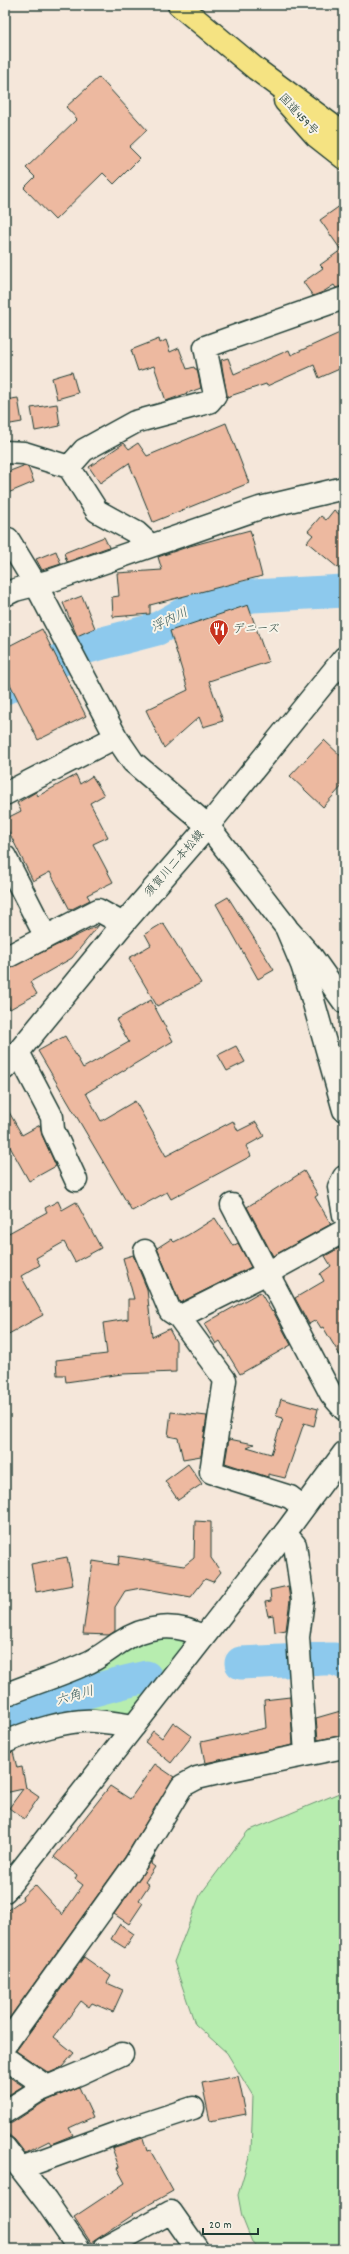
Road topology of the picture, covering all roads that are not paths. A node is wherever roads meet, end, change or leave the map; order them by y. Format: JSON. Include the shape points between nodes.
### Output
{"nodes":[{"id":1,"x":179,"y":5,"type":"edge"},
{"id":2,"x":256,"y":69,"type":"junction"},
{"id":3,"x":344,"y":134,"type":"edge"},
{"id":4,"x":344,"y":158,"type":"edge"},
{"id":5,"x":344,"y":298,"type":"edge"},
{"id":6,"x":5,"y":452,"type":"edge"},
{"id":7,"x":69,"y":467,"type":"junction"},
{"id":8,"x":344,"y":488,"type":"edge"},
{"id":9,"x":5,"y":539,"type":"edge"},
{"id":10,"x":150,"y":545,"type":"junction"},
{"id":11,"x":36,"y":585,"type":"junction"},
{"id":12,"x":5,"y":595,"type":"edge"},
{"id":13,"x":344,"y":658,"type":"edge"},
{"id":14,"x":116,"y":737,"type":"junction"},
{"id":15,"x":5,"y":794,"type":"edge"},
{"id":16,"x":208,"y":826,"type":"junction"},
{"id":17,"x":5,"y":857,"type":"edge"},
{"id":18,"x":123,"y":924,"type":"junction"},
{"id":19,"x":286,"y":927,"type":"junction"},
{"id":20,"x":46,"y":937,"type":"junction"},
{"id":21,"x":5,"y":958,"type":"edge"},
{"id":22,"x":344,"y":1002,"type":"edge"},
{"id":23,"x":12,"y":1060,"type":"edge"},
{"id":24,"x":344,"y":1110,"type":"edge"},
{"id":25,"x":344,"y":1177,"type":"edge"},
{"id":26,"x":76,"y":1180,"type":"dead end"},
{"id":27,"x":232,"y":1205,"type":"dead end"},
{"id":28,"x":344,"y":1215,"type":"edge"},
{"id":29,"x":344,"y":1231,"type":"edge"},
{"id":30,"x":145,"y":1251,"type":"dead end"},
{"id":31,"x":269,"y":1272,"type":"junction"},
{"id":32,"x":180,"y":1317,"type":"junction"},
{"id":33,"x":344,"y":1409,"type":"edge"},
{"id":34,"x":344,"y":1453,"type":"edge"},
{"id":35,"x":303,"y":1507,"type":"junction"},
{"id":36,"x":285,"y":1533,"type":"junction"},
{"id":37,"x":203,"y":1637,"type":"junction"},
{"id":38,"x":5,"y":1696,"type":"edge"},
{"id":39,"x":134,"y":1726,"type":"junction"},
{"id":40,"x":5,"y":1742,"type":"edge"},
{"id":41,"x":344,"y":1747,"type":"edge"},
{"id":42,"x":306,"y":1754,"type":"junction"},
{"id":43,"x":5,"y":1891,"type":"edge"},
{"id":44,"x":5,"y":2045,"type":"edge"},
{"id":45,"x":122,"y":2054,"type":"dead end"},
{"id":46,"x":5,"y":2058,"type":"edge"},
{"id":47,"x":47,"y":2087,"type":"junction"},
{"id":48,"x":193,"y":2108,"type":"dead end"},
{"id":49,"x":5,"y":2112,"type":"edge"},
{"id":50,"x":5,"y":2148,"type":"edge"},
{"id":51,"x":21,"y":2168,"type":"junction"},
{"id":52,"x":79,"y":2249,"type":"edge"},
{"id":53,"x":104,"y":2249,"type":"edge"},
{"id":54,"x":197,"y":2249,"type":"edge"}],
"edges":[{"from":1,"to":2,"type":"highway","name":"国道459号"},
{"from":2,"to":3,"type":"highway","name":"国道459号"},
{"from":2,"to":4,"type":"highway","name":"国道459号","via":[[316,136]]},
{"from":5,"to":7,"type":"street","via":[[205,347],[215,395],[209,402],[135,422],[84,450]]},
{"from":6,"to":7,"type":"street","via":[[24,453]]},
{"from":7,"to":10,"type":"street","via":[[97,511],[137,533]]},
{"from":8,"to":10,"type":"street","via":[[260,508]]},
{"from":9,"to":11,"type":"street","via":[[8,539]]},
{"from":10,"to":11,"type":"street"},
{"from":11,"to":12,"type":"street"},
{"from":11,"to":14,"type":"street"},
{"from":13,"to":16,"type":"street","name":"須賀川二本松線"},
{"from":14,"to":15,"type":"street"},
{"from":14,"to":16,"type":"street","via":[[133,762]]},
{"from":16,"to":18,"type":"street","name":"須賀川二本松線"},
{"from":16,"to":19,"type":"street"},
{"from":17,"to":20,"type":"street"},
{"from":18,"to":20,"type":"street","via":[[98,910]]},
{"from":18,"to":23,"type":"street","name":"須賀川二本松線"},
{"from":19,"to":22,"type":"street","via":[[312,957]]},
{"from":19,"to":24,"type":"street","via":[[311,993]]},
{"from":20,"to":21,"type":"street"},
{"from":23,"to":26,"type":"street","via":[[52,1117],[53,1130]]},
{"from":25,"to":28,"type":"street","via":[[339,1187]]},
{"from":27,"to":31,"type":"street"},
{"from":29,"to":31,"type":"street"},
{"from":30,"to":32,"type":"street","via":[[170,1311]]},
{"from":31,"to":32,"type":"street"},
{"from":31,"to":33,"type":"street","via":[[331,1394]]},
{"from":32,"to":35,"type":"street","via":[[225,1380],[211,1472],[290,1497]]},
{"from":34,"to":35,"type":"street"},
{"from":35,"to":36,"type":"street"},
{"from":36,"to":37,"type":"street"},
{"from":36,"to":42,"type":"street","via":[[294,1545],[303,1600],[298,1637]]},
{"from":37,"to":38,"type":"street","via":[[190,1629],[179,1627],[158,1628],[136,1634],[86,1664]]},
{"from":37,"to":39,"type":"street"},
{"from":39,"to":40,"type":"street","via":[[93,1721],[78,1722],[38,1729]]},
{"from":39,"to":43,"type":"street"},
{"from":41,"to":42,"type":"street"},
{"from":42,"to":44,"type":"street","via":[[197,1778],[182,1786],[135,1864]]},
{"from":45,"to":47,"type":"street"},
{"from":46,"to":47,"type":"street"},
{"from":47,"to":49,"type":"street"},
{"from":48,"to":51,"type":"street"},
{"from":50,"to":51,"type":"street"},
{"from":51,"to":52,"type":"street"},
{"from":53,"to":54,"type":"street","via":[[171,2212]]}]}
